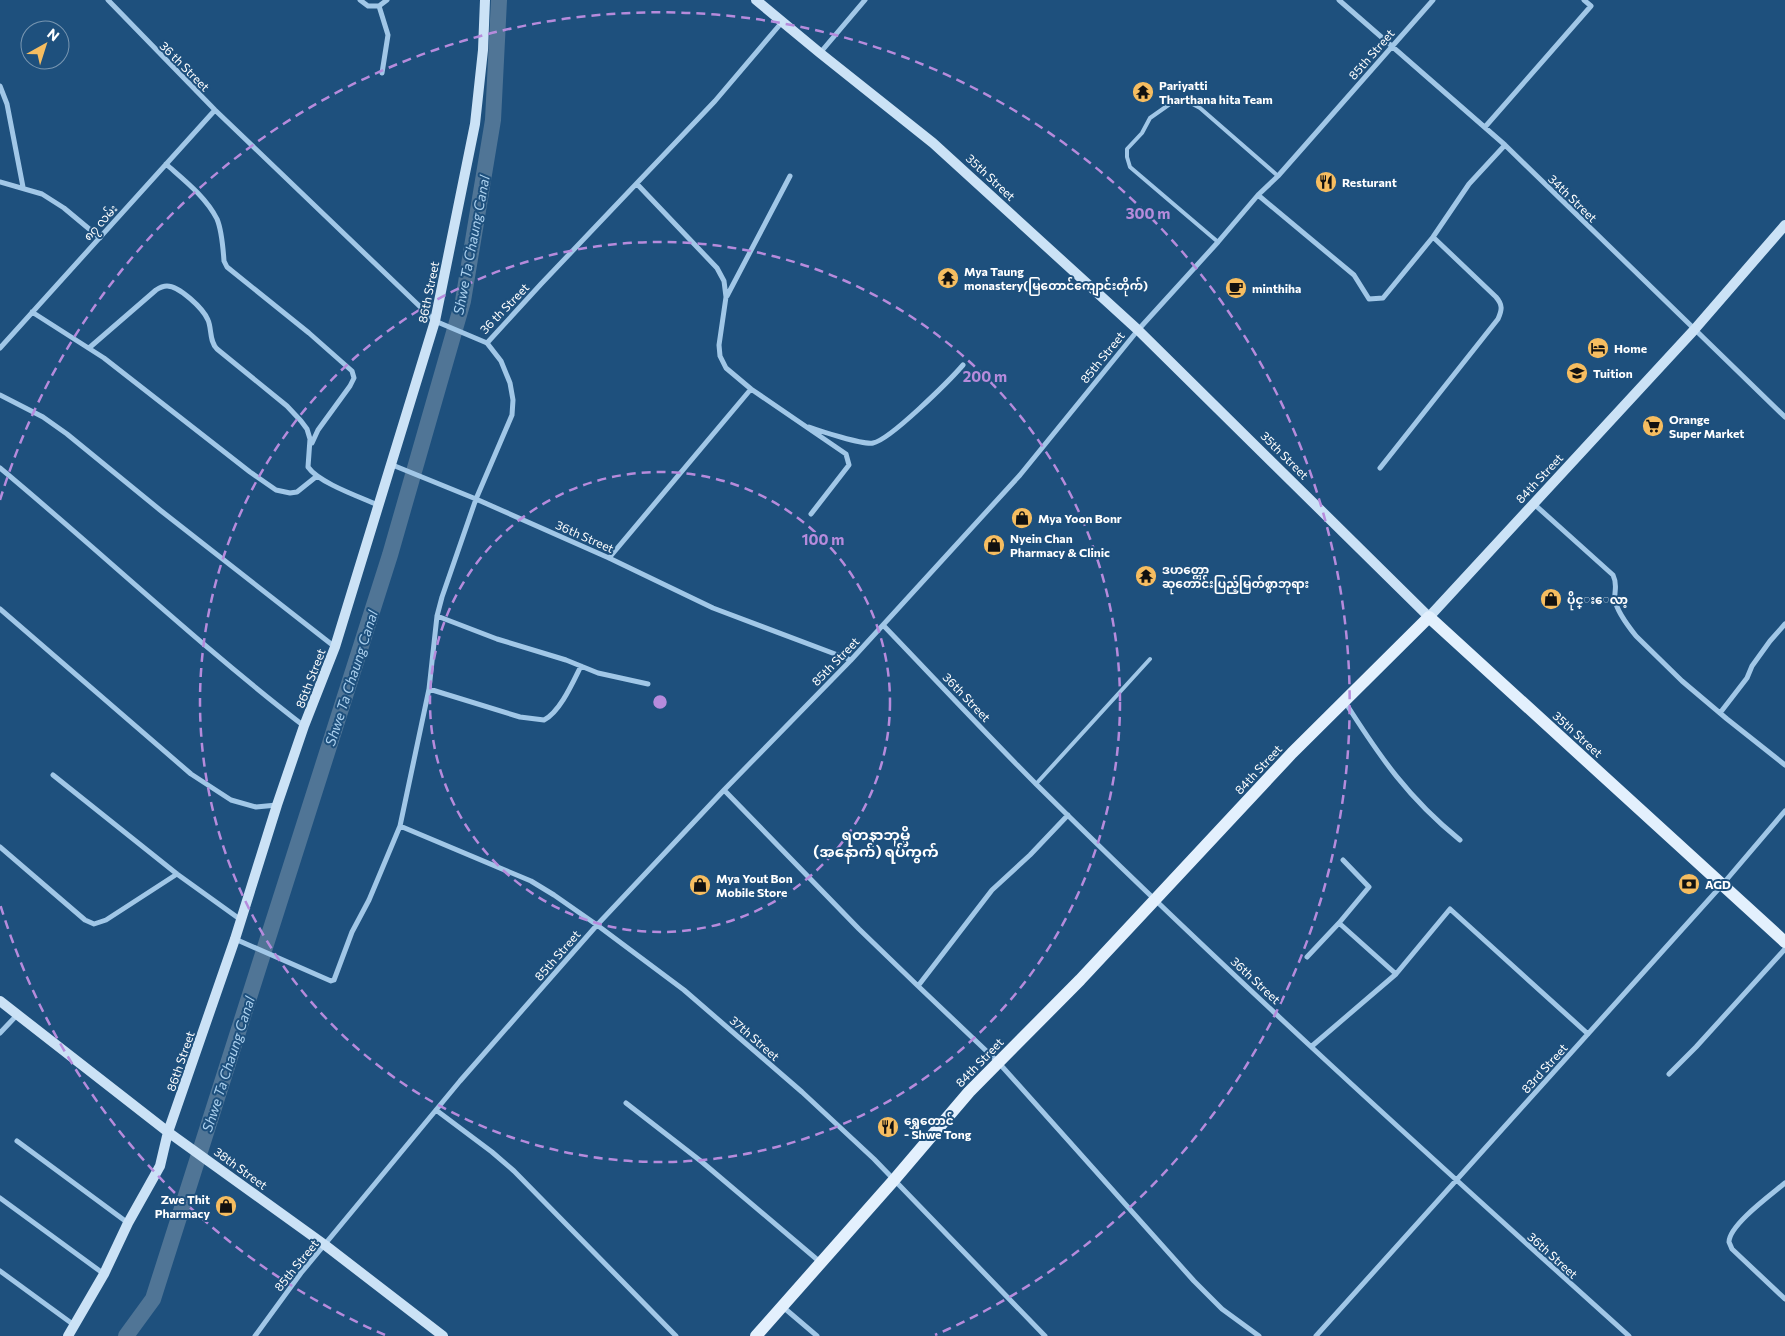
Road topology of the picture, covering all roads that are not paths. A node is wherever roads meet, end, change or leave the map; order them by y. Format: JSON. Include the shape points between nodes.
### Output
{"nodes":[{"id":1,"x":108,"y":0,"type":"edge"},
{"id":2,"x":360,"y":0,"type":"edge"},
{"id":3,"x":387,"y":0,"type":"edge"},
{"id":4,"x":485,"y":0,"type":"edge"},
{"id":5,"x":756,"y":0,"type":"edge"},
{"id":6,"x":865,"y":0,"type":"edge"},
{"id":7,"x":1339,"y":0,"type":"edge"},
{"id":8,"x":1433,"y":0,"type":"edge"},
{"id":9,"x":1584,"y":0,"type":"edge"},
{"id":10,"x":379,"y":6,"type":"junction"},
{"id":11,"x":783,"y":22,"type":"junction"},
{"id":12,"x":1392,"y":45,"type":"junction"},
{"id":13,"x":820,"y":54,"type":"junction"},
{"id":14,"x":382,"y":73,"type":"dead end"},
{"id":15,"x":0,"y":86,"type":"edge"},
{"id":16,"x":215,"y":110,"type":"junction"},
{"id":17,"x":1485,"y":127,"type":"junction"},
{"id":18,"x":1505,"y":146,"type":"junction"},
{"id":19,"x":166,"y":164,"type":"junction"},
{"id":20,"x":790,"y":176,"type":"dead end"},
{"id":21,"x":1278,"y":176,"type":"junction"},
{"id":22,"x":0,"y":182,"type":"edge"},
{"id":23,"x":637,"y":184,"type":"junction"},
{"id":24,"x":23,"y":187,"type":"junction"},
{"id":25,"x":1258,"y":195,"type":"junction"},
{"id":26,"x":1785,"y":225,"type":"edge"},
{"id":27,"x":1433,"y":237,"type":"junction"},
{"id":28,"x":100,"y":238,"type":"junction"},
{"id":29,"x":1218,"y":242,"type":"junction"},
{"id":30,"x":726,"y":297,"type":"junction"},
{"id":31,"x":32,"y":312,"type":"junction"},
{"id":32,"x":435,"y":321,"type":"junction"},
{"id":33,"x":1138,"y":330,"type":"junction"},
{"id":34,"x":1694,"y":330,"type":"junction"},
{"id":35,"x":487,"y":343,"type":"junction"},
{"id":36,"x":0,"y":348,"type":"edge"},
{"id":37,"x":89,"y":348,"type":"junction"},
{"id":38,"x":963,"y":365,"type":"dead end"},
{"id":39,"x":751,"y":389,"type":"junction"},
{"id":40,"x":0,"y":395,"type":"edge"},
{"id":41,"x":780,"y":410,"type":"junction"},
{"id":42,"x":1785,"y":417,"type":"edge"},
{"id":43,"x":310,"y":447,"type":"junction"},
{"id":44,"x":390,"y":464,"type":"junction"},
{"id":45,"x":0,"y":468,"type":"edge"},
{"id":46,"x":1380,"y":468,"type":"dead end"},
{"id":47,"x":317,"y":476,"type":"junction"},
{"id":48,"x":476,"y":499,"type":"junction"},
{"id":49,"x":1534,"y":504,"type":"junction"},
{"id":50,"x":378,"y":505,"type":"junction"},
{"id":51,"x":811,"y":514,"type":"dead end"},
{"id":52,"x":609,"y":558,"type":"junction"},
{"id":53,"x":0,"y":609,"type":"edge"},
{"id":54,"x":437,"y":616,"type":"junction"},
{"id":55,"x":1429,"y":617,"type":"junction"},
{"id":56,"x":1785,"y":624,"type":"edge"},
{"id":57,"x":883,"y":625,"type":"junction"},
{"id":58,"x":335,"y":647,"type":"junction"},
{"id":59,"x":1150,"y":659,"type":"dead end"},
{"id":60,"x":851,"y":660,"type":"junction"},
{"id":61,"x":581,"y":666,"type":"junction"},
{"id":62,"x":648,"y":684,"type":"dead end"},
{"id":63,"x":429,"y":689,"type":"junction"},
{"id":64,"x":1344,"y":702,"type":"junction"},
{"id":65,"x":1720,"y":713,"type":"junction"},
{"id":66,"x":304,"y":726,"type":"junction"},
{"id":67,"x":1785,"y":765,"type":"edge"},
{"id":68,"x":54,"y":775,"type":"dead end"},
{"id":69,"x":1036,"y":784,"type":"junction"},
{"id":70,"x":724,"y":790,"type":"junction"},
{"id":71,"x":277,"y":804,"type":"junction"},
{"id":72,"x":1785,"y":811,"type":"edge"},
{"id":73,"x":1068,"y":815,"type":"junction"},
{"id":74,"x":400,"y":826,"type":"junction"},
{"id":75,"x":1460,"y":840,"type":"dead end"},
{"id":76,"x":0,"y":847,"type":"edge"},
{"id":77,"x":1343,"y":860,"type":"dead end"},
{"id":78,"x":177,"y":874,"type":"junction"},
{"id":79,"x":1722,"y":885,"type":"junction"},
{"id":80,"x":1156,"y":901,"type":"junction"},
{"id":81,"x":241,"y":920,"type":"junction"},
{"id":82,"x":1339,"y":923,"type":"junction"},
{"id":83,"x":597,"y":925,"type":"junction"},
{"id":84,"x":235,"y":939,"type":"junction"},
{"id":85,"x":1785,"y":942,"type":"edge"},
{"id":86,"x":1785,"y":949,"type":"edge"},
{"id":87,"x":1307,"y":957,"type":"dead end"},
{"id":88,"x":1396,"y":974,"type":"junction"},
{"id":89,"x":918,"y":986,"type":"junction"},
{"id":90,"x":0,"y":1001,"type":"edge"},
{"id":91,"x":17,"y":1014,"type":"junction"},
{"id":92,"x":0,"y":1033,"type":"edge"},
{"id":93,"x":1588,"y":1034,"type":"junction"},
{"id":94,"x":1312,"y":1046,"type":"junction"},
{"id":95,"x":998,"y":1062,"type":"junction"},
{"id":96,"x":1668,"y":1074,"type":"dead end"},
{"id":97,"x":626,"y":1103,"type":"dead end"},
{"id":98,"x":436,"y":1110,"type":"junction"},
{"id":99,"x":168,"y":1132,"type":"junction"},
{"id":100,"x":17,"y":1141,"type":"dead end"},
{"id":101,"x":894,"y":1180,"type":"junction"},
{"id":102,"x":1456,"y":1180,"type":"junction"},
{"id":103,"x":1785,"y":1183,"type":"edge"},
{"id":104,"x":0,"y":1198,"type":"edge"},
{"id":105,"x":128,"y":1223,"type":"junction"},
{"id":106,"x":325,"y":1245,"type":"junction"},
{"id":107,"x":820,"y":1262,"type":"junction"},
{"id":108,"x":0,"y":1271,"type":"edge"},
{"id":109,"x":104,"y":1274,"type":"junction"},
{"id":110,"x":1785,"y":1299,"type":"edge"},
{"id":111,"x":783,"y":1306,"type":"junction"},
{"id":112,"x":74,"y":1326,"type":"junction"},
{"id":113,"x":68,"y":1336,"type":"edge"},
{"id":114,"x":254,"y":1336,"type":"edge"},
{"id":115,"x":443,"y":1336,"type":"edge"},
{"id":116,"x":676,"y":1336,"type":"edge"},
{"id":117,"x":756,"y":1336,"type":"edge"},
{"id":118,"x":817,"y":1336,"type":"edge"},
{"id":119,"x":1045,"y":1336,"type":"edge"},
{"id":120,"x":1259,"y":1336,"type":"edge"},
{"id":121,"x":1316,"y":1336,"type":"edge"},
{"id":122,"x":1628,"y":1336,"type":"edge"}],
"edges":[{"from":1,"to":16,"type":"street","name":"36 th Street"},
{"from":2,"to":10,"type":"street","via":[[368,6]]},
{"from":3,"to":10,"type":"street"},
{"from":4,"to":32,"type":"main road","name":"86th Street","via":[[475,124]]},
{"from":5,"to":11,"type":"main road","name":"35th Street"},
{"from":6,"to":13,"type":"street"},
{"from":7,"to":12,"type":"street","name":"34th Street"},
{"from":8,"to":12,"type":"street","name":"85th Street"},
{"from":9,"to":17,"type":"street","via":[[1591,6]]},
{"from":10,"to":14,"type":"street","via":[[388,35]]},
{"from":11,"to":13,"type":"main road","name":"35th Street"},
{"from":11,"to":23,"type":"street","name":"36 th Street"},
{"from":12,"to":17,"type":"street","name":"34th Street"},
{"from":12,"to":21,"type":"street","name":"85th Street"},
{"from":13,"to":33,"type":"main road","name":"35th Street","via":[[934,143]]},
{"from":15,"to":24,"type":"street","via":[[7,104]]},
{"from":16,"to":19,"type":"street","name":"၈၇ လမ်း"},
{"from":16,"to":32,"type":"street","name":"36 th Street"},
{"from":17,"to":18,"type":"street","name":"34th Street"},
{"from":18,"to":27,"type":"street","via":[[1469,184]]},
{"from":18,"to":34,"type":"street","name":"34th Street"},
{"from":19,"to":28,"type":"street","name":"၈၇ လမ်း"},
{"from":19,"to":43,"type":"street","via":[[210,207],[217,219],[224,261],[228,267],[352,371],[354,378],[350,386],[318,430]]},
{"from":20,"to":30,"type":"street"},
{"from":21,"to":25,"type":"street","name":"85th Street"},
{"from":21,"to":29,"type":"lane","via":[[1200,108],[1187,101],[1177,99],[1150,118],[1142,133],[1127,149],[1130,167]]},
{"from":22,"to":24,"type":"street"},
{"from":23,"to":30,"type":"street","via":[[717,268],[724,281]]},
{"from":23,"to":35,"type":"street","name":"36 th Street"},
{"from":24,"to":28,"type":"street","via":[[54,201]]},
{"from":25,"to":27,"type":"street","via":[[1354,275],[1369,299],[1383,298]]},
{"from":25,"to":29,"type":"street","name":"85th Street"},
{"from":26,"to":34,"type":"main road","name":"84th Street"},
{"from":27,"to":46,"type":"street","via":[[1496,297],[1502,311]]},
{"from":28,"to":31,"type":"street","name":"၈၇ လမ်း"},
{"from":29,"to":33,"type":"street","name":"85th Street"},
{"from":30,"to":39,"type":"street","via":[[720,356],[726,368]]},
{"from":31,"to":36,"type":"street","name":"၈၇ လမ်း"},
{"from":31,"to":37,"type":"street"},
{"from":32,"to":35,"type":"street","name":"36 th Street"},
{"from":32,"to":44,"type":"main road","name":"86th Street"},
{"from":33,"to":55,"type":"main road","name":"35th Street"},
{"from":33,"to":57,"type":"street","name":"85th Street","via":[[1020,474]]},
{"from":34,"to":42,"type":"street","name":"34th Street"},
{"from":34,"to":49,"type":"main road","name":"84th Street"},
{"from":35,"to":48,"type":"street","via":[[501,361],[510,383],[512,416]]},
{"from":37,"to":43,"type":"street","via":[[156,290],[161,287],[181,291],[205,315],[212,343],[217,349],[301,421],[307,429]]},
{"from":37,"to":47,"type":"street","via":[[276,490],[297,492]]},
{"from":38,"to":41,"type":"street","via":[[945,386],[886,437],[872,443],[828,434]]},
{"from":39,"to":41,"type":"street"},
{"from":39,"to":52,"type":"street"},
{"from":40,"to":58,"type":"street","via":[[43,417],[67,434]]},
{"from":41,"to":51,"type":"street","via":[[846,454],[849,465]]},
{"from":43,"to":47,"type":"street","via":[[308,468]]},
{"from":44,"to":48,"type":"street","name":"36th Street"},
{"from":44,"to":50,"type":"main road","name":"86th Street"},
{"from":45,"to":66,"type":"street"},
{"from":47,"to":50,"type":"street"},
{"from":48,"to":52,"type":"street","name":"36th Street"},
{"from":48,"to":54,"type":"street","via":[[452,563]]},
{"from":49,"to":55,"type":"main road","name":"84th Street"},
{"from":49,"to":65,"type":"street","via":[[1613,575],[1617,584],[1615,600],[1629,628],[1682,681]]},
{"from":50,"to":58,"type":"main road","name":"86th Street"},
{"from":52,"to":60,"type":"street","name":"36th Street","via":[[713,608]]},
{"from":53,"to":71,"type":"street","via":[[191,774],[231,800],[256,807]]},
{"from":54,"to":61,"type":"street"},
{"from":54,"to":63,"type":"street"},
{"from":55,"to":64,"type":"main road","name":"84th Street"},
{"from":55,"to":79,"type":"main road","name":"35th Street"},
{"from":56,"to":65,"type":"street"},
{"from":57,"to":60,"type":"street","name":"85th Street"},
{"from":57,"to":69,"type":"street","name":"36th Street"},
{"from":58,"to":66,"type":"main road","name":"86th Street"},
{"from":59,"to":69,"type":"lane"},
{"from":60,"to":70,"type":"street","name":"85th Street"},
{"from":61,"to":62,"type":"street"},
{"from":61,"to":63,"type":"street","via":[[561,702],[544,720],[520,717]]},
{"from":63,"to":74,"type":"street"},
{"from":64,"to":75,"type":"street","via":[[1402,786]]},
{"from":64,"to":80,"type":"main road","name":"84th Street","via":[[1292,753]]},
{"from":65,"to":67,"type":"street"},
{"from":66,"to":71,"type":"main road","name":"86th Street"},
{"from":68,"to":78,"type":"street"},
{"from":69,"to":73,"type":"street","name":"36th Street"},
{"from":70,"to":83,"type":"street","name":"85th Street"},
{"from":70,"to":89,"type":"street"},
{"from":71,"to":81,"type":"main road","name":"86th Street"},
{"from":72,"to":79,"type":"street","name":"83rd Street"},
{"from":73,"to":80,"type":"street","name":"36th Street"},
{"from":73,"to":89,"type":"street","via":[[992,890]]},
{"from":74,"to":83,"type":"street","name":"37th Street","via":[[531,881]]},
{"from":74,"to":84,"type":"street","via":[[334,980]]},
{"from":76,"to":78,"type":"street","via":[[85,920],[94,924],[106,920]]},
{"from":77,"to":82,"type":"street","via":[[1369,887]]},
{"from":78,"to":81,"type":"street"},
{"from":79,"to":85,"type":"main road","name":"35th Street"},
{"from":79,"to":93,"type":"street","name":"83rd Street"},
{"from":80,"to":94,"type":"street","name":"36th Street"},
{"from":80,"to":95,"type":"main road","name":"84th Street"},
{"from":81,"to":84,"type":"main road","name":"86th Street"},
{"from":82,"to":87,"type":"street"},
{"from":82,"to":88,"type":"street"},
{"from":83,"to":98,"type":"street","name":"85th Street"},
{"from":83,"to":101,"type":"street","name":"37th Street","via":[[640,955],[725,1025],[840,1126]]},
{"from":84,"to":99,"type":"main road","name":"86th Street"},
{"from":86,"to":96,"type":"street"},
{"from":88,"to":93,"type":"street","via":[[1450,909]]},
{"from":88,"to":94,"type":"street"},
{"from":89,"to":95,"type":"street"},
{"from":90,"to":91,"type":"main road","name":"38th Street"},
{"from":91,"to":92,"type":"street"},
{"from":91,"to":99,"type":"main road","name":"38th Street"},
{"from":93,"to":102,"type":"street","name":"83rd Street"},
{"from":94,"to":102,"type":"street","name":"36th Street"},
{"from":95,"to":101,"type":"main road","name":"84th Street"},
{"from":95,"to":120,"type":"street","via":[[1194,1281],[1222,1309]]},
{"from":97,"to":107,"type":"street","via":[[702,1162]]},
{"from":98,"to":106,"type":"street","name":"85th Street"},
{"from":98,"to":116,"type":"street","via":[[514,1172]]},
{"from":99,"to":105,"type":"main road","name":"86th Street","via":[[160,1166]]},
{"from":99,"to":106,"type":"main road","name":"38th Street"},
{"from":100,"to":105,"type":"street"},
{"from":101,"to":107,"type":"main road","name":"84th Street"},
{"from":101,"to":119,"type":"street","name":"37th Street"},
{"from":102,"to":121,"type":"street","name":"83rd Street"},
{"from":102,"to":122,"type":"street","name":"36th Street"},
{"from":103,"to":110,"type":"street","via":[[1740,1222],[1729,1242],[1732,1249]]},
{"from":104,"to":109,"type":"street"},
{"from":105,"to":109,"type":"main road","name":"86th Street"},
{"from":106,"to":114,"type":"street","name":"85th Street"},
{"from":106,"to":115,"type":"main road","name":"38th Street"},
{"from":107,"to":111,"type":"main road","name":"84th Street"},
{"from":108,"to":112,"type":"street"},
{"from":109,"to":112,"type":"main road","name":"86th Street"},
{"from":111,"to":117,"type":"main road","name":"84th Street"},
{"from":111,"to":118,"type":"street"},
{"from":112,"to":113,"type":"main road","name":"86th Street"}]}
